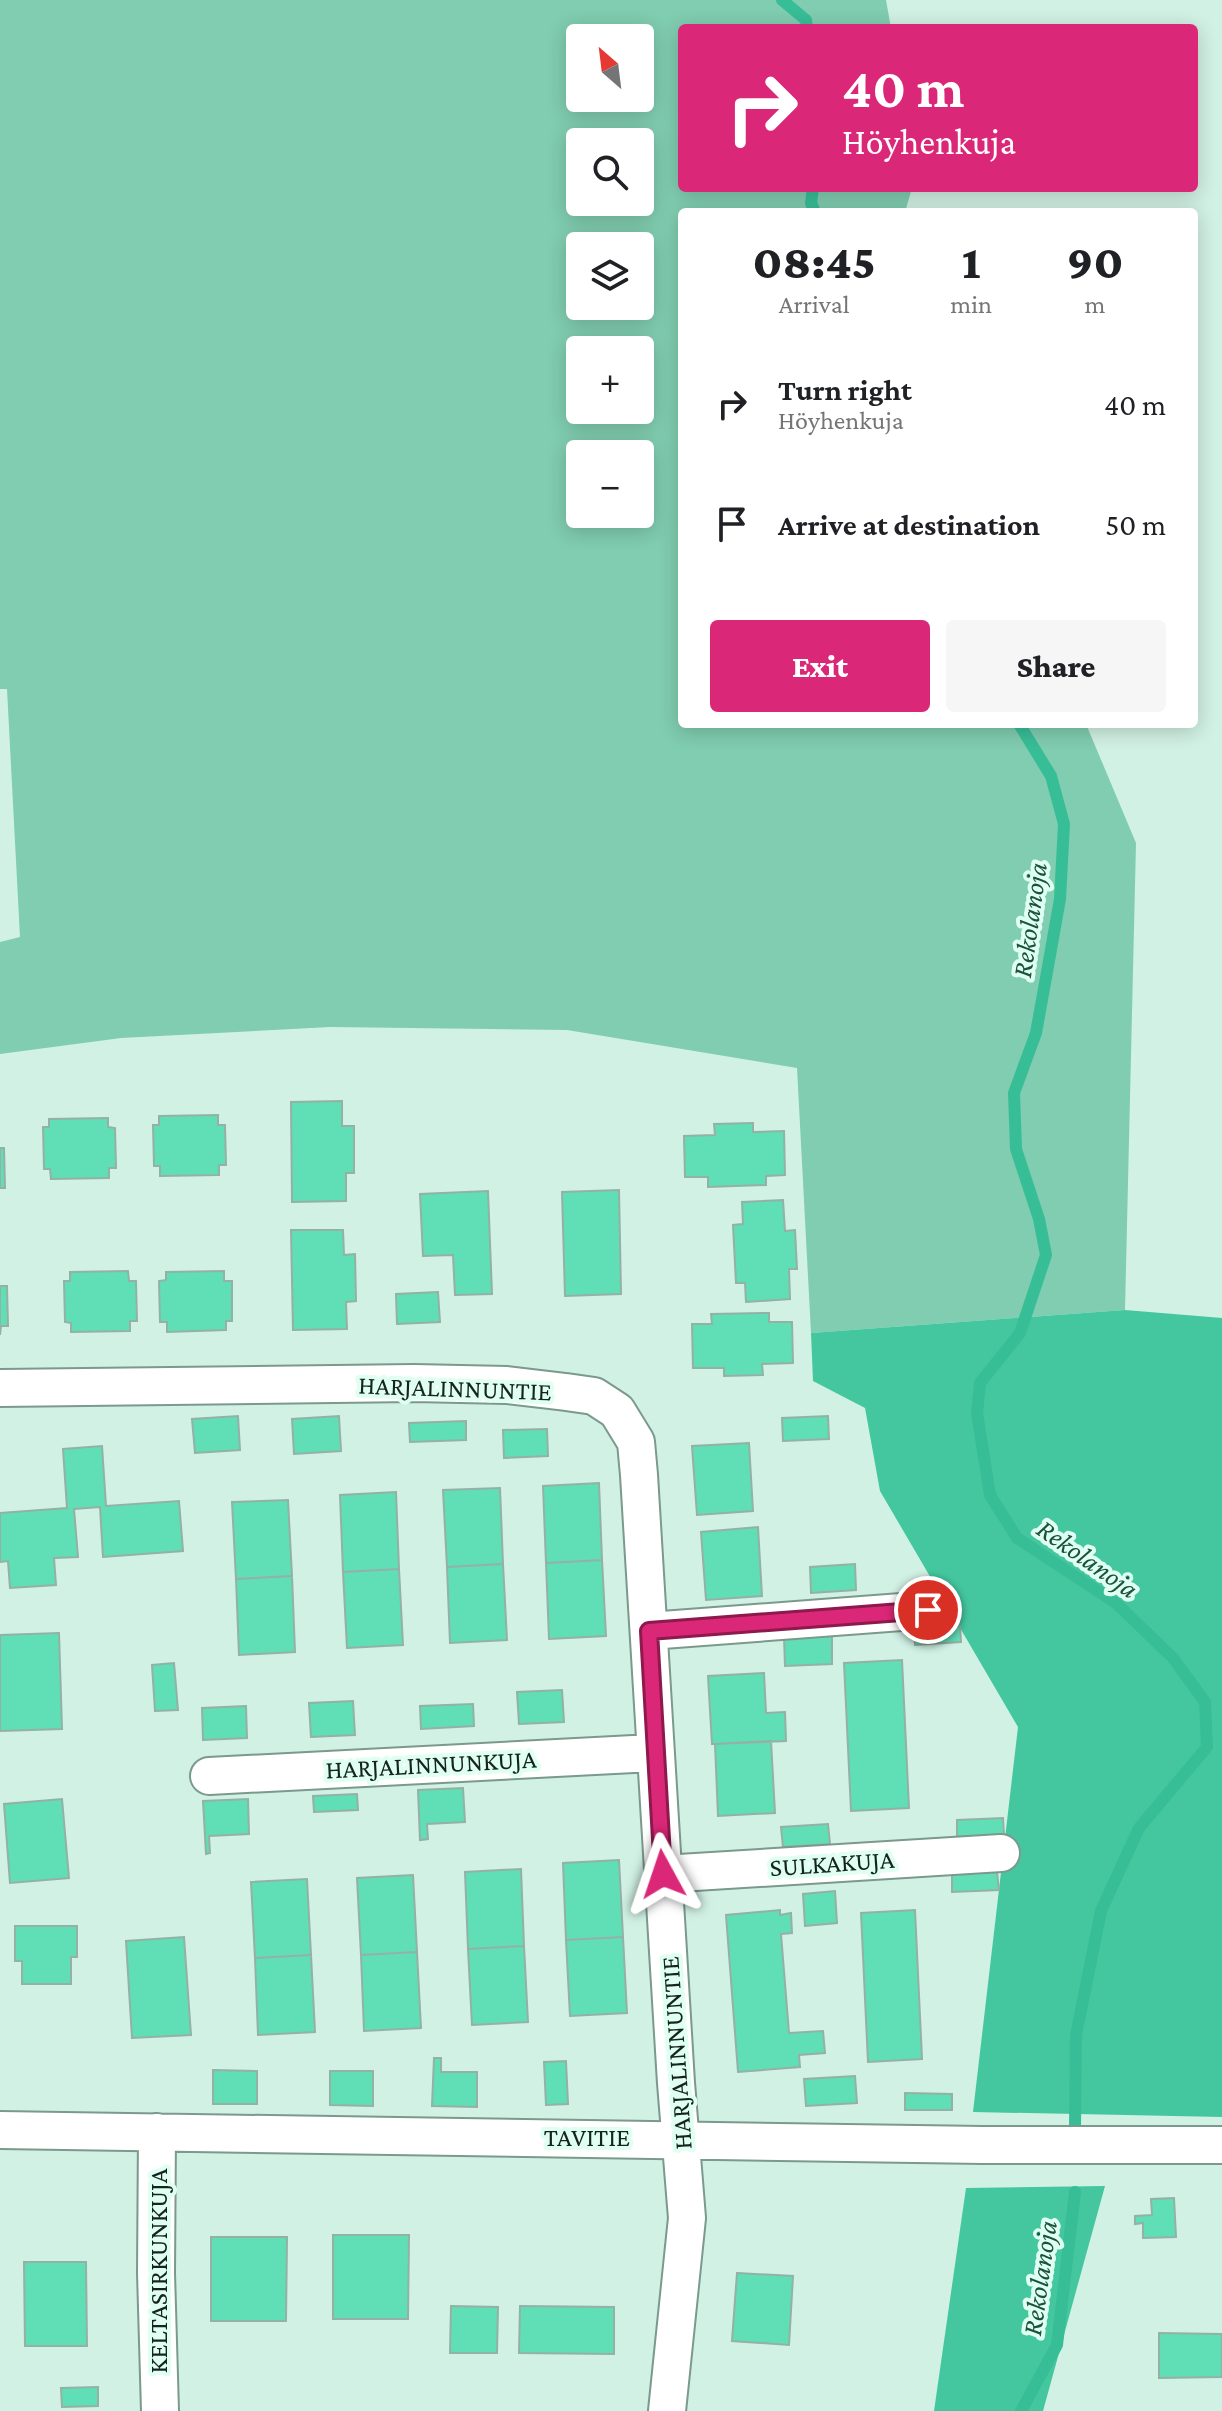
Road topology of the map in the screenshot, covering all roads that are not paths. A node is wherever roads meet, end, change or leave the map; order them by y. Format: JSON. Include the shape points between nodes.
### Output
{"nodes":[{"id":1,"x":0,"y":1388,"type":"edge"},
{"id":2,"x":928,"y":1610,"type":"dead end"},
{"id":3,"x":649,"y":1631,"type":"junction"},
{"id":4,"x":653,"y":1753,"type":"junction"},
{"id":5,"x":209,"y":1776,"type":"dead end"},
{"id":6,"x":1001,"y":1853,"type":"dead end"},
{"id":7,"x":663,"y":1874,"type":"junction"},
{"id":8,"x":0,"y":2130,"type":"edge"},
{"id":9,"x":157,"y":2132,"type":"junction"},
{"id":10,"x":680,"y":2139,"type":"junction"},
{"id":11,"x":1222,"y":2145,"type":"edge"},
{"id":12,"x":160,"y":2411,"type":"edge"},
{"id":13,"x":667,"y":2411,"type":"edge"}],
"edges":[{"from":1,"to":3,"type":"street","name":"HARJALINNUNTIE","via":[[414,1383],[507,1385],[594,1396],[617,1411],[636,1442]]},
{"from":2,"to":3,"type":"street"},
{"from":3,"to":4,"type":"street","name":"HARJALINNUNTIE"},
{"from":4,"to":5,"type":"street","name":"HARJALINNUNKUJA"},
{"from":4,"to":7,"type":"street","name":"HARJALINNUNTIE"},
{"from":6,"to":7,"type":"street","name":"SULKAKUJA"},
{"from":7,"to":10,"type":"street","name":"HARJALINNUNTIE"},
{"from":8,"to":9,"type":"street","name":"TAVITIE"},
{"from":9,"to":10,"type":"street","name":"TAVITIE"},
{"from":9,"to":12,"type":"street","name":"KELTASIRKUNKUJA"},
{"from":10,"to":11,"type":"street","name":"TAVITIE"},
{"from":10,"to":13,"type":"street","name":"HARJALINNUNTIE","via":[[687,2218]]}]}
